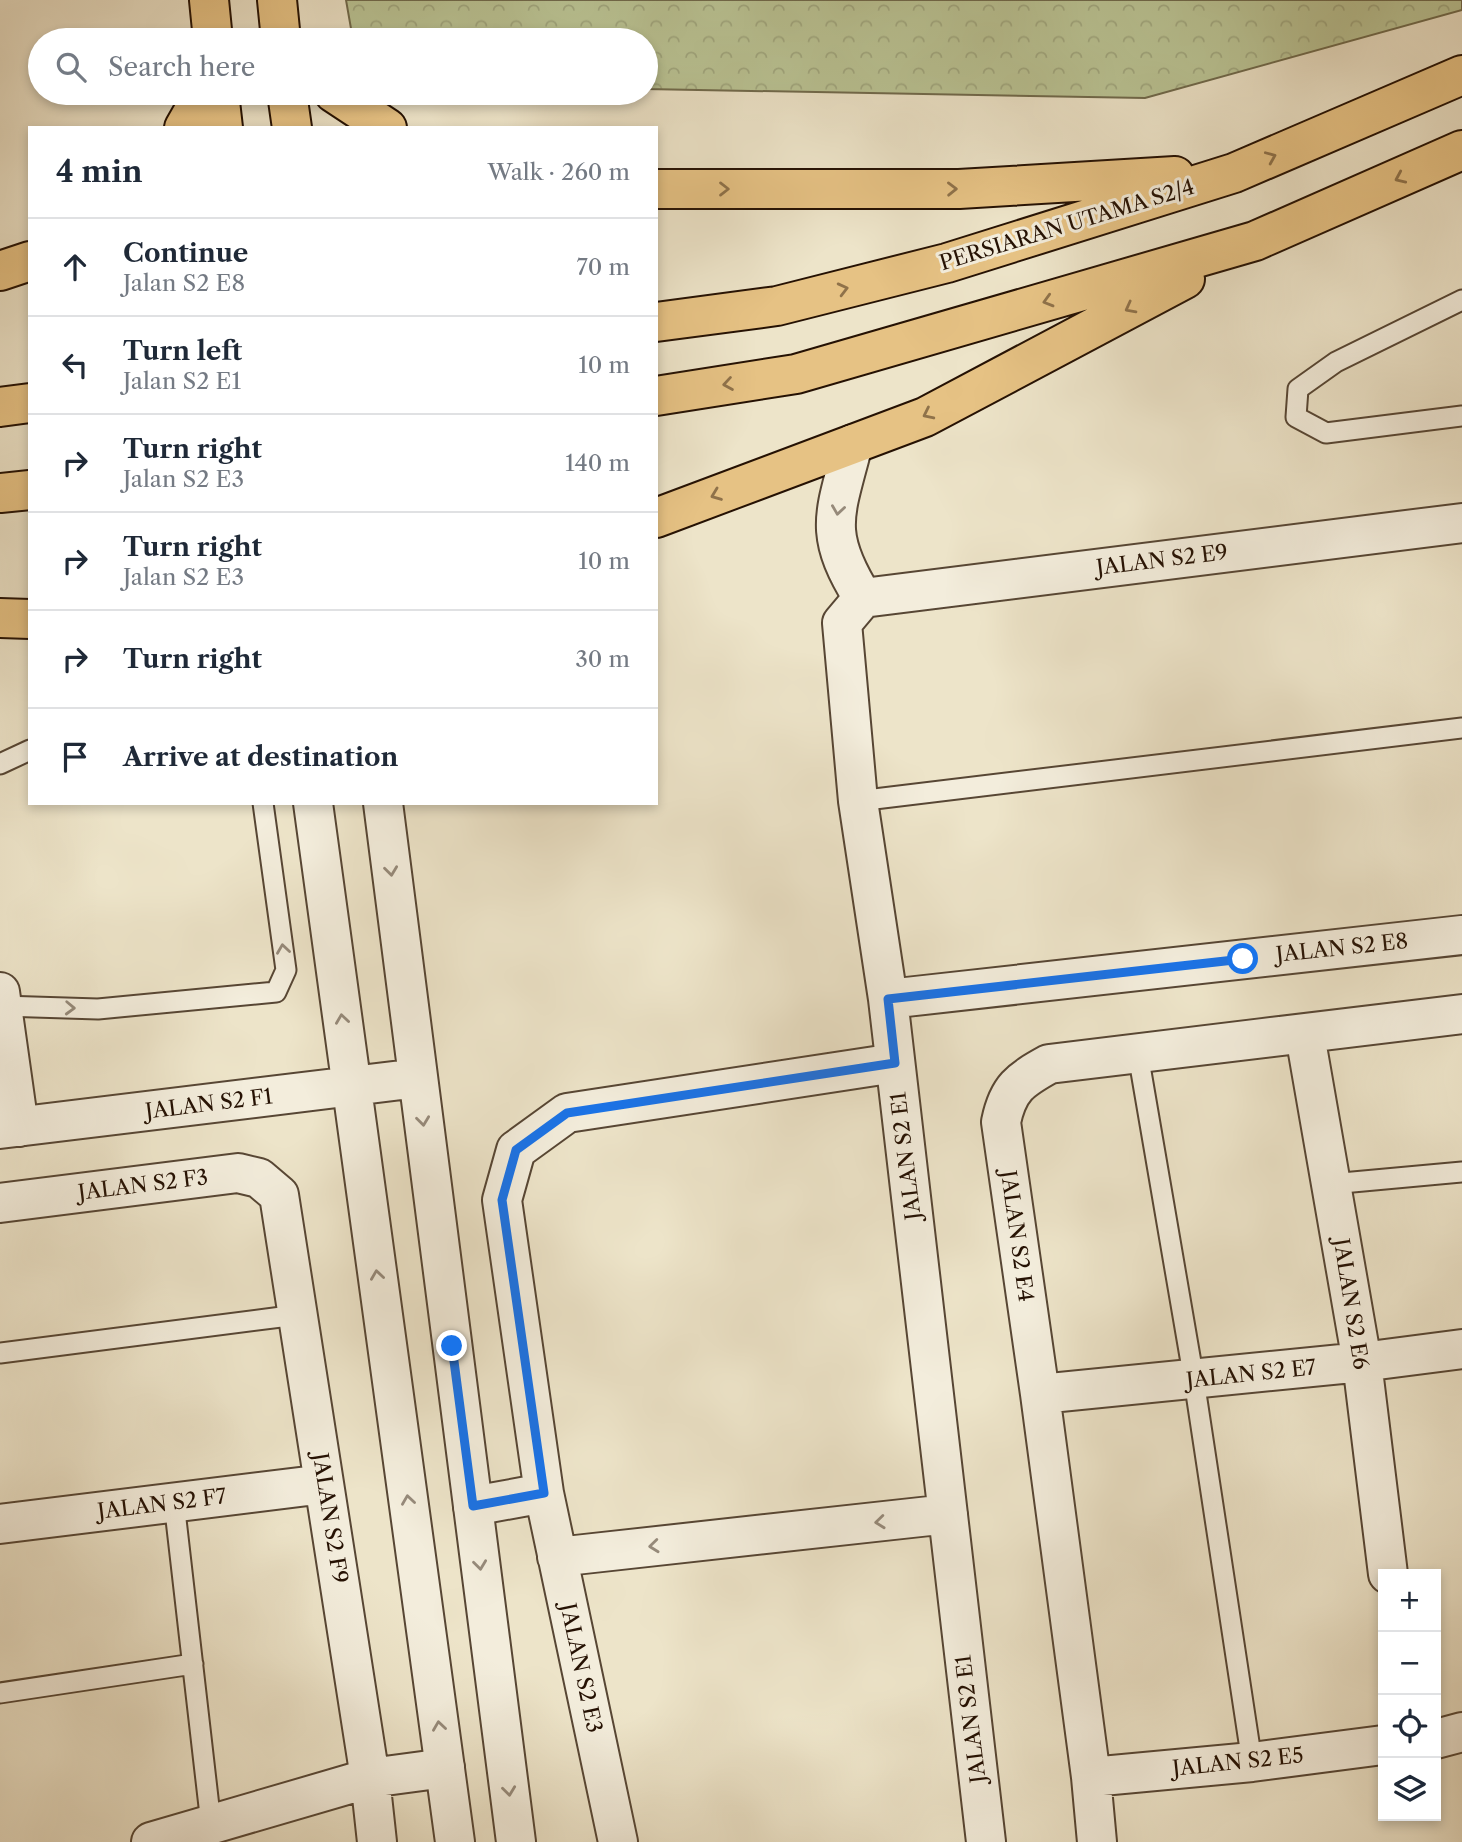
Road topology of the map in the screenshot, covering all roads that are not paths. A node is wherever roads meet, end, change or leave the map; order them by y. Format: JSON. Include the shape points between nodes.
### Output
{"nodes":[{"id":1,"x":209,"y":0,"type":"edge"},
{"id":2,"x":277,"y":0,"type":"edge"},
{"id":3,"x":212,"y":28,"type":"edge"},
{"id":4,"x":280,"y":28,"type":"edge"},
{"id":5,"x":1462,"y":75,"type":"edge"},
{"id":6,"x":197,"y":105,"type":"edge"},
{"id":7,"x":220,"y":105,"type":"edge"},
{"id":8,"x":289,"y":105,"type":"edge"},
{"id":9,"x":352,"y":105,"type":"edge"},
{"id":10,"x":185,"y":126,"type":"edge"},
{"id":11,"x":223,"y":126,"type":"edge"},
{"id":12,"x":292,"y":126,"type":"edge"},
{"id":13,"x":384,"y":126,"type":"edge"},
{"id":14,"x":1462,"y":150,"type":"edge"},
{"id":15,"x":1234,"y":173,"type":"junction"},
{"id":16,"x":658,"y":189,"type":"edge"},
{"id":17,"x":1255,"y":242,"type":"junction"},
{"id":18,"x":28,"y":262,"type":"edge"},
{"id":19,"x":0,"y":271,"type":"edge"},
{"id":20,"x":1462,"y":300,"type":"edge"},
{"id":21,"x":658,"y":322,"type":"edge"},
{"id":22,"x":658,"y":396,"type":"edge"},
{"id":23,"x":28,"y":403,"type":"edge"},
{"id":24,"x":0,"y":407,"type":"edge"},
{"id":25,"x":1462,"y":416,"type":"edge"},
{"id":26,"x":853,"y":444,"type":"junction"},
{"id":27,"x":28,"y":490,"type":"edge"},
{"id":28,"x":0,"y":493,"type":"edge"},
{"id":29,"x":658,"y":516,"type":"edge"},
{"id":30,"x":1461,"y":531,"type":"edge"},
{"id":31,"x":863,"y":598,"type":"junction"},
{"id":32,"x":0,"y":618,"type":"edge"},
{"id":33,"x":28,"y":620,"type":"edge"},
{"id":34,"x":1462,"y":728,"type":"edge"},
{"id":35,"x":28,"y":751,"type":"edge"},
{"id":36,"x":0,"y":764,"type":"edge"},
{"id":37,"x":858,"y":801,"type":"junction"},
{"id":38,"x":263,"y":805,"type":"edge"},
{"id":39,"x":313,"y":805,"type":"edge"},
{"id":40,"x":383,"y":805,"type":"edge"},
{"id":41,"x":1462,"y":935,"type":"edge"},
{"id":42,"x":1,"y":999,"type":"edge"},
{"id":43,"x":888,"y":999,"type":"junction"},
{"id":44,"x":1462,"y":1014,"type":"edge"},
{"id":45,"x":1305,"y":1035,"type":"junction"},
{"id":46,"x":1138,"y":1054,"type":"junction"},
{"id":47,"x":895,"y":1063,"type":"junction"},
{"id":48,"x":418,"y":1078,"type":"junction"},
{"id":49,"x":352,"y":1087,"type":"junction"},
{"id":50,"x":10,"y":1128,"type":"edge"},
{"id":51,"x":1462,"y":1172,"type":"edge"},
{"id":52,"x":1331,"y":1184,"type":"junction"},
{"id":53,"x":279,"y":1195,"type":"joint"},
{"id":54,"x":0,"y":1203,"type":"edge"},
{"id":55,"x":297,"y":1315,"type":"junction"},
{"id":56,"x":1462,"y":1349,"type":"edge"},
{"id":57,"x":0,"y":1353,"type":"edge"},
{"id":58,"x":1362,"y":1362,"type":"junction"},
{"id":59,"x":1194,"y":1380,"type":"junction"},
{"id":60,"x":1040,"y":1394,"type":"junction"},
{"id":61,"x":324,"y":1484,"type":"junction"},
{"id":62,"x":544,"y":1493,"type":"junction"},
{"id":63,"x":174,"y":1503,"type":"junction"},
{"id":64,"x":473,"y":1506,"type":"junction"},
{"id":65,"x":948,"y":1514,"type":"junction"},
{"id":66,"x":0,"y":1524,"type":"edge"},
{"id":67,"x":557,"y":1557,"type":"junction"},
{"id":68,"x":1387,"y":1569,"type":"edge"},
{"id":69,"x":193,"y":1664,"type":"junction"},
{"id":70,"x":0,"y":1693,"type":"edge"},
{"id":71,"x":1462,"y":1732,"type":"edge"},
{"id":72,"x":1441,"y":1738,"type":"edge"},
{"id":73,"x":1378,"y":1746,"type":"edge"},
{"id":74,"x":1252,"y":1762,"type":"junction"},
{"id":75,"x":445,"y":1768,"type":"junction"},
{"id":76,"x":1091,"y":1777,"type":"junction"},
{"id":77,"x":370,"y":1778,"type":"junction"},
{"id":78,"x":211,"y":1824,"type":"junction"},
{"id":79,"x":151,"y":1842,"type":"edge"},
{"id":80,"x":377,"y":1842,"type":"edge"},
{"id":81,"x":455,"y":1842,"type":"edge"},
{"id":82,"x":516,"y":1842,"type":"edge"},
{"id":83,"x":618,"y":1842,"type":"edge"},
{"id":84,"x":986,"y":1842,"type":"edge"},
{"id":85,"x":1097,"y":1842,"type":"edge"}],
"edges":[{"from":1,"to":3,"type":"main road"},
{"from":2,"to":4,"type":"main road"},
{"from":15,"to":5,"type":"main road","name":"PERSIARAN UTAMA S2/4","one_way":true},
{"from":6,"to":10,"type":"main road"},
{"from":7,"to":11,"type":"main road"},
{"from":8,"to":12,"type":"main road"},
{"from":9,"to":13,"type":"main road"},
{"from":14,"to":17,"type":"main road","one_way":true},
{"from":16,"to":15,"type":"main road","one_way":true,"via":[[959,189]]},
{"from":21,"to":15,"type":"main road","name":"PERSIARAN UTAMA S2/4","one_way":true,"via":[[777,306],[947,263]]},
{"from":17,"to":22,"type":"main road","one_way":true,"via":[[796,373]]},
{"from":17,"to":26,"type":"main road","one_way":true,"via":[[925,417]]},
{"from":18,"to":19,"type":"main road"},
{"from":20,"to":25,"type":"lane","via":[[1326,369],[1298,389],[1296,417],[1326,433]]},
{"from":23,"to":24,"type":"main road"},
{"from":26,"to":29,"type":"main road","one_way":true},
{"from":26,"to":31,"type":"street","one_way":true,"via":[[836,509],[835,542],[842,565]]},
{"from":27,"to":28,"type":"main road"},
{"from":30,"to":31,"type":"street","name":"JALAN S2 E9"},
{"from":31,"to":37,"type":"street","name":"JALAN S2 E1","via":[[842,624]]},
{"from":32,"to":33,"type":"main road"},
{"from":34,"to":37,"type":"lane"},
{"from":35,"to":36,"type":"lane"},
{"from":37,"to":43,"type":"street","name":"JALAN S2 E1"},
{"from":42,"to":38,"type":"lane","one_way":true,"via":[[98,1009],[276,992],[286,970]]},
{"from":49,"to":39,"type":"street","one_way":true},
{"from":40,"to":48,"type":"street","one_way":true},
{"from":41,"to":43,"type":"street","name":"JALAN S2 E8"},
{"from":42,"to":50,"type":"street"},
{"from":43,"to":47,"type":"street","name":"JALAN S2 E1"},
{"from":44,"to":45,"type":"street","name":"JALAN S2 E4"},
{"from":45,"to":46,"type":"street","name":"JALAN S2 E4"},
{"from":45,"to":52,"type":"street","name":"JALAN S2 E6"},
{"from":46,"to":59,"type":"lane"},
{"from":46,"to":60,"type":"street","name":"JALAN S2 E4","via":[[1049,1064],[1022,1079],[1005,1100],[1001,1122]]},
{"from":47,"to":62,"type":"street","name":"JALAN S2 E3","via":[[567,1113],[516,1150],[502,1200]]},
{"from":47,"to":65,"type":"street","name":"JALAN S2 E1"},
{"from":48,"to":49,"type":"street","name":"JALAN S2 F1"},
{"from":48,"to":64,"type":"street","one_way":true},
{"from":49,"to":50,"type":"street","name":"JALAN S2 F1"},
{"from":75,"to":49,"type":"street","one_way":true},
{"from":51,"to":52,"type":"lane"},
{"from":52,"to":58,"type":"street","name":"JALAN S2 E6"},
{"from":53,"to":54,"type":"street","name":"JALAN S2 F3","via":[[259,1178],[237,1172]]},
{"from":53,"to":55,"type":"street","name":"JALAN S2 F9"},
{"from":55,"to":57,"type":"lane"},
{"from":55,"to":61,"type":"street","name":"JALAN S2 F9"},
{"from":56,"to":58,"type":"street","name":"JALAN S2 E7"},
{"from":58,"to":59,"type":"street","name":"JALAN S2 E7"},
{"from":58,"to":68,"type":"street","name":"JALAN S2 E6"},
{"from":59,"to":60,"type":"street","name":"JALAN S2 E7"},
{"from":59,"to":74,"type":"lane"},
{"from":60,"to":76,"type":"street","name":"JALAN S2 E4"},
{"from":61,"to":63,"type":"street","name":"JALAN S2 F7"},
{"from":61,"to":77,"type":"street","name":"JALAN S2 F9"},
{"from":62,"to":64,"type":"street"},
{"from":62,"to":67,"type":"street","name":"JALAN S2 E3"},
{"from":63,"to":66,"type":"street","name":"JALAN S2 F7"},
{"from":63,"to":69,"type":"lane"},
{"from":64,"to":82,"type":"street","one_way":true},
{"from":65,"to":67,"type":"street","one_way":true},
{"from":65,"to":84,"type":"street","name":"JALAN S2 E1"},
{"from":67,"to":83,"type":"street","name":"JALAN S2 E3"},
{"from":69,"to":70,"type":"lane"},
{"from":69,"to":78,"type":"lane"},
{"from":71,"to":72,"type":"street"},
{"from":73,"to":74,"type":"street","name":"JALAN S2 E5"},
{"from":74,"to":76,"type":"street","name":"JALAN S2 E5"},
{"from":75,"to":77,"type":"street"},
{"from":75,"to":81,"type":"street"},
{"from":76,"to":85,"type":"street","name":"JALAN S2 E4"},
{"from":77,"to":78,"type":"street"},
{"from":77,"to":80,"type":"street","name":"JALAN S2 F9"},
{"from":78,"to":79,"type":"street"}]}
